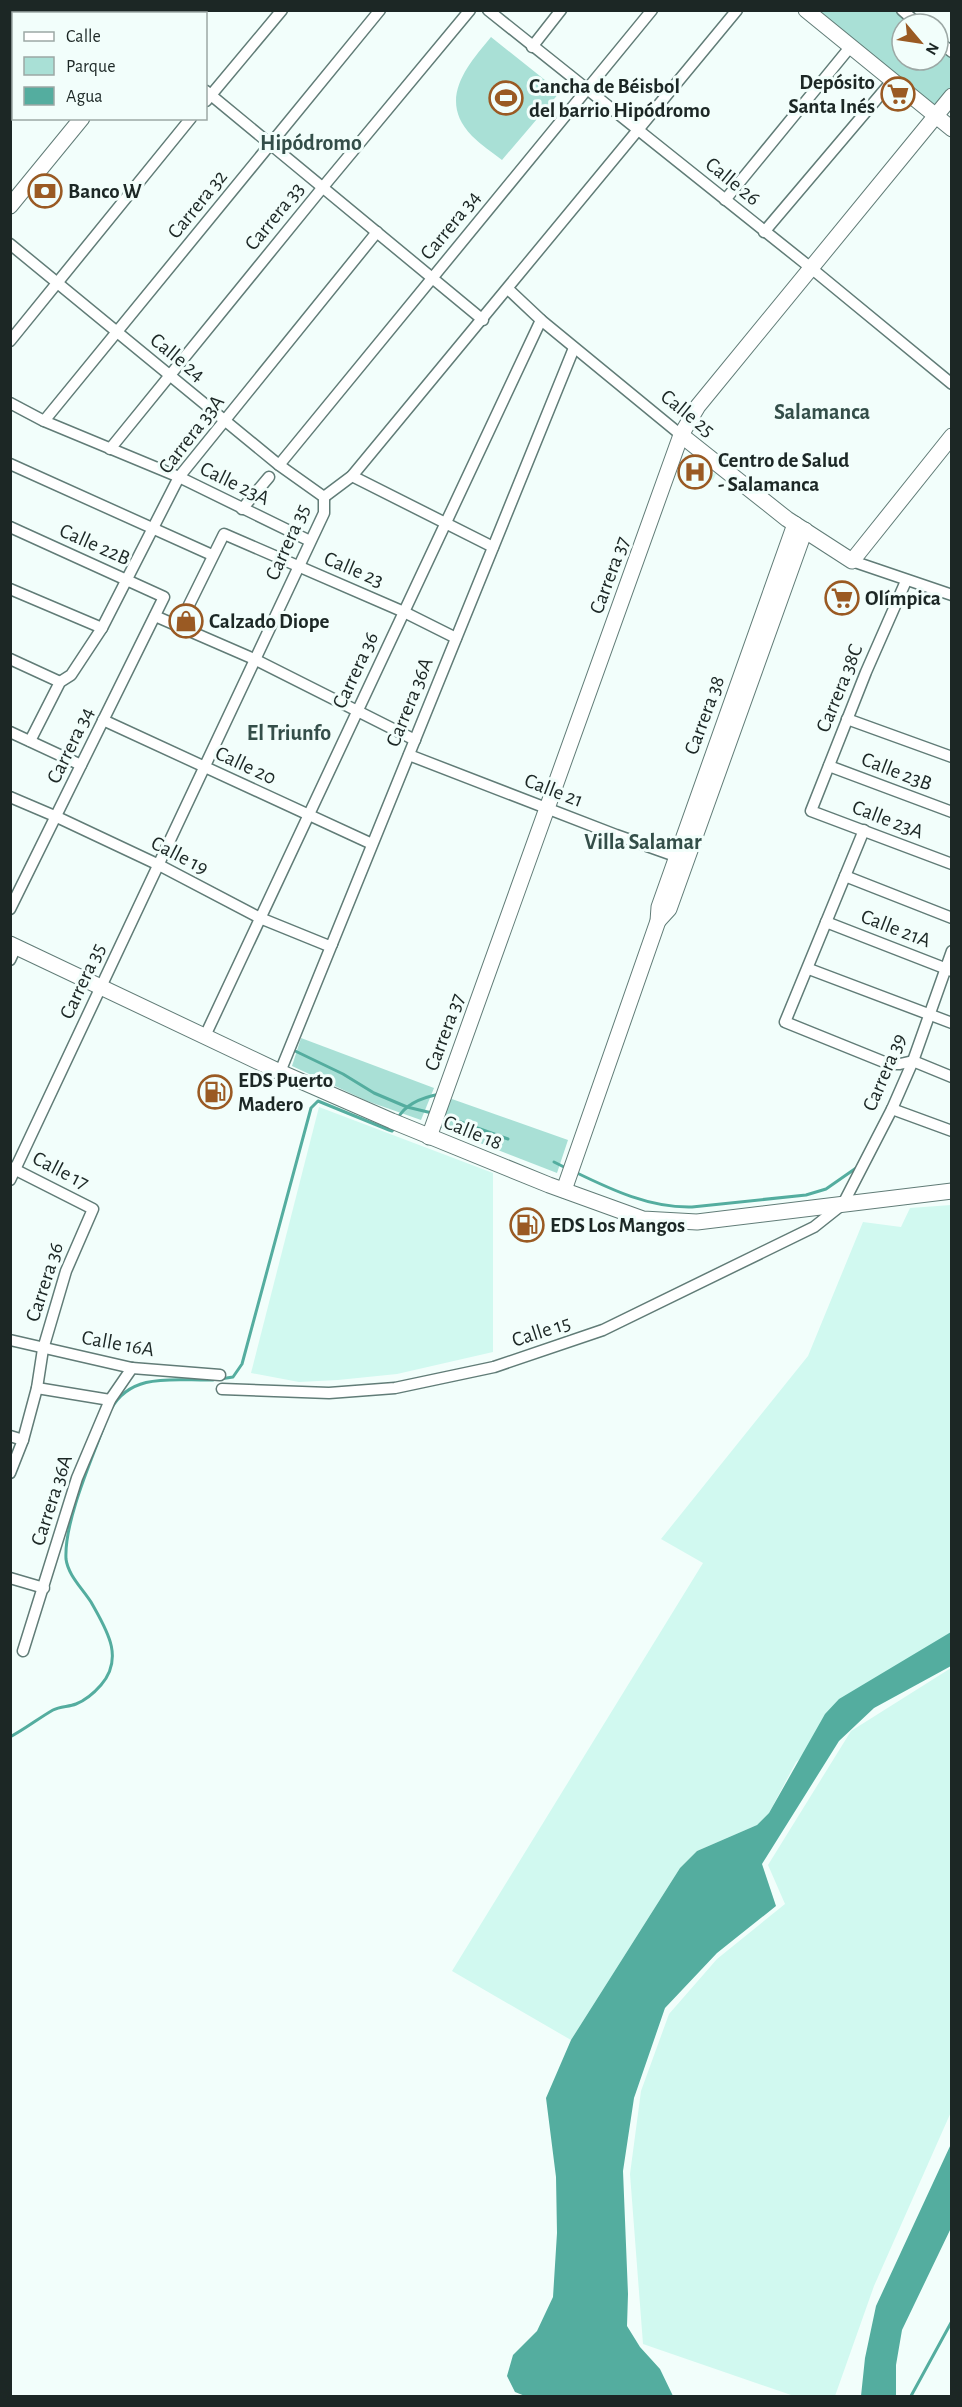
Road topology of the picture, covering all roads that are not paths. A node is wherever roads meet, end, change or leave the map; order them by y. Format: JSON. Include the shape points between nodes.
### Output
{"nodes":[{"id":1,"x":282,"y":10,"type":"edge"},
{"id":2,"x":380,"y":10,"type":"edge"},
{"id":3,"x":470,"y":10,"type":"edge"},
{"id":4,"x":488,"y":10,"type":"edge"},
{"id":5,"x":561,"y":10,"type":"edge"},
{"id":6,"x":652,"y":10,"type":"edge"},
{"id":7,"x":737,"y":10,"type":"edge"},
{"id":8,"x":806,"y":10,"type":"edge"},
{"id":9,"x":851,"y":46,"type":"junction"},
{"id":10,"x":532,"y":47,"type":"junction"},
{"id":11,"x":892,"y":81,"type":"junction"},
{"id":12,"x":586,"y":91,"type":"junction"},
{"id":13,"x":207,"y":96,"type":"edge"},
{"id":14,"x":951,"y":96,"type":"edge"},
{"id":15,"x":935,"y":116,"type":"junction"},
{"id":16,"x":80,"y":120,"type":"edge"},
{"id":17,"x":189,"y":120,"type":"edge"},
{"id":18,"x":951,"y":129,"type":"edge"},
{"id":19,"x":639,"y":132,"type":"junction"},
{"id":20,"x":271,"y":144,"type":"junction"},
{"id":21,"x":323,"y":187,"type":"junction"},
{"id":22,"x":725,"y":200,"type":"junction"},
{"id":23,"x":10,"y":206,"type":"edge"},
{"id":24,"x":377,"y":232,"type":"junction"},
{"id":25,"x":764,"y":232,"type":"junction"},
{"id":26,"x":10,"y":244,"type":"edge"},
{"id":27,"x":811,"y":268,"type":"junction"},
{"id":28,"x":432,"y":278,"type":"junction"},
{"id":29,"x":58,"y":282,"type":"junction"},
{"id":30,"x":508,"y":289,"type":"junction"},
{"id":31,"x":483,"y":320,"type":"junction"},
{"id":32,"x":541,"y":320,"type":"junction"},
{"id":33,"x":118,"y":333,"type":"junction"},
{"id":34,"x":10,"y":341,"type":"edge"},
{"id":35,"x":574,"y":348,"type":"junction"},
{"id":36,"x":169,"y":375,"type":"junction"},
{"id":37,"x":951,"y":384,"type":"edge"},
{"id":38,"x":10,"y":403,"type":"edge"},
{"id":39,"x":44,"y":421,"type":"junction"},
{"id":40,"x":225,"y":421,"type":"junction"},
{"id":41,"x":681,"y":435,"type":"junction"},
{"id":42,"x":951,"y":436,"type":"edge"},
{"id":43,"x":110,"y":449,"type":"junction"},
{"id":44,"x":10,"y":464,"type":"edge"},
{"id":45,"x":279,"y":465,"type":"junction"},
{"id":46,"x":352,"y":476,"type":"junction"},
{"id":47,"x":179,"y":477,"type":"junction"},
{"id":48,"x":269,"y":477,"type":"dead end"},
{"id":49,"x":324,"y":497,"type":"junction"},
{"id":50,"x":242,"y":509,"type":"junction"},
{"id":51,"x":445,"y":524,"type":"junction"},
{"id":52,"x":10,"y":527,"type":"edge"},
{"id":53,"x":800,"y":527,"type":"junction"},
{"id":54,"x":152,"y":528,"type":"junction"},
{"id":55,"x":310,"y":541,"type":"junction"},
{"id":56,"x":493,"y":547,"type":"junction"},
{"id":57,"x":212,"y":555,"type":"junction"},
{"id":58,"x":852,"y":561,"type":"junction"},
{"id":59,"x":299,"y":567,"type":"junction"},
{"id":60,"x":128,"y":580,"type":"junction"},
{"id":61,"x":906,"y":580,"type":"junction"},
{"id":62,"x":10,"y":589,"type":"edge"},
{"id":63,"x":951,"y":595,"type":"edge"},
{"id":64,"x":164,"y":597,"type":"joint"},
{"id":65,"x":189,"y":605,"type":"dead end"},
{"id":66,"x":404,"y":612,"type":"junction"},
{"id":67,"x":155,"y":616,"type":"junction"},
{"id":68,"x":102,"y":628,"type":"junction"},
{"id":69,"x":456,"y":638,"type":"junction"},
{"id":70,"x":10,"y":659,"type":"edge"},
{"id":71,"x":254,"y":659,"type":"junction"},
{"id":72,"x":60,"y":682,"type":"junction"},
{"id":73,"x":357,"y":711,"type":"junction"},
{"id":74,"x":847,"y":718,"type":"junction"},
{"id":75,"x":103,"y":720,"type":"junction"},
{"id":76,"x":10,"y":732,"type":"edge"},
{"id":77,"x":415,"y":740,"type":"junction"},
{"id":78,"x":30,"y":741,"type":"junction"},
{"id":79,"x":409,"y":755,"type":"junction"},
{"id":80,"x":951,"y":757,"type":"edge"},
{"id":81,"x":81,"y":765,"type":"junction"},
{"id":82,"x":829,"y":766,"type":"junction"},
{"id":83,"x":204,"y":767,"type":"junction"},
{"id":84,"x":10,"y":798,"type":"edge"},
{"id":85,"x":547,"y":808,"type":"junction"},
{"id":86,"x":811,"y":811,"type":"joint"},
{"id":87,"x":951,"y":812,"type":"edge"},
{"id":88,"x":308,"y":816,"type":"junction"},
{"id":89,"x":57,"y":817,"type":"junction"},
{"id":90,"x":864,"y":830,"type":"junction"},
{"id":91,"x":372,"y":844,"type":"junction"},
{"id":92,"x":682,"y":858,"type":"junction"},
{"id":93,"x":951,"y":864,"type":"edge"},
{"id":94,"x":159,"y":865,"type":"junction"},
{"id":95,"x":845,"y":876,"type":"junction"},
{"id":96,"x":10,"y":909,"type":"edge"},
{"id":97,"x":260,"y":918,"type":"junction"},
{"id":98,"x":951,"y":918,"type":"edge"},
{"id":99,"x":826,"y":922,"type":"junction"},
{"id":100,"x":332,"y":944,"type":"junction"},
{"id":101,"x":12,"y":950,"type":"edge"},
{"id":102,"x":951,"y":951,"type":"edge"},
{"id":103,"x":809,"y":969,"type":"junction"},
{"id":104,"x":948,"y":970,"type":"edge"},
{"id":105,"x":100,"y":987,"type":"junction"},
{"id":106,"x":928,"y":1014,"type":"junction"},
{"id":107,"x":951,"y":1023,"type":"edge"},
{"id":108,"x":205,"y":1036,"type":"junction"},
{"id":109,"x":913,"y":1061,"type":"junction"},
{"id":110,"x":280,"y":1072,"type":"junction"},
{"id":111,"x":951,"y":1077,"type":"edge"},
{"id":112,"x":892,"y":1110,"type":"junction"},
{"id":113,"x":951,"y":1131,"type":"edge"},
{"id":114,"x":429,"y":1137,"type":"junction"},
{"id":115,"x":13,"y":1168,"type":"edge"},
{"id":116,"x":10,"y":1180,"type":"edge"},
{"id":117,"x":564,"y":1190,"type":"junction"},
{"id":118,"x":951,"y":1191,"type":"edge"},
{"id":119,"x":843,"y":1204,"type":"junction"},
{"id":120,"x":93,"y":1209,"type":"joint"},
{"id":121,"x":10,"y":1340,"type":"edge"},
{"id":122,"x":44,"y":1349,"type":"junction"},
{"id":123,"x":132,"y":1368,"type":"junction"},
{"id":124,"x":220,"y":1375,"type":"dead end"},
{"id":125,"x":37,"y":1388,"type":"junction"},
{"id":126,"x":222,"y":1389,"type":"dead end"},
{"id":127,"x":110,"y":1400,"type":"junction"},
{"id":128,"x":10,"y":1436,"type":"edge"},
{"id":129,"x":23,"y":1440,"type":"junction"},
{"id":130,"x":10,"y":1473,"type":"edge"},
{"id":131,"x":10,"y":1578,"type":"edge"},
{"id":132,"x":44,"y":1588,"type":"junction"},
{"id":133,"x":23,"y":1652,"type":"dead end"}],
"edges":[{"from":1,"to":13,"type":"street"},
{"from":2,"to":20,"type":"street","name":"Carrera 32"},
{"from":3,"to":21,"type":"street","name":"Carrera 33"},
{"from":4,"to":10,"type":"street","name":"Calle 26"},
{"from":5,"to":10,"type":"street"},
{"from":6,"to":12,"type":"street","name":"Carrera 34"},
{"from":7,"to":19,"type":"street","name":"Carrera 35"},
{"from":8,"to":9,"type":"street"},
{"from":9,"to":11,"type":"street"},
{"from":9,"to":22,"type":"street"},
{"from":10,"to":12,"type":"street","name":"Calle 26"},
{"from":11,"to":15,"type":"street"},
{"from":11,"to":25,"type":"street"},
{"from":12,"to":19,"type":"street","name":"Calle 26"},
{"from":12,"to":28,"type":"street","name":"Carrera 34"},
{"from":13,"to":20,"type":"street"},
{"from":14,"to":15,"type":"street","name":"Carrera 37"},
{"from":15,"to":18,"type":"street"},
{"from":15,"to":27,"type":"street","name":"Carrera 37"},
{"from":16,"to":23,"type":"street"},
{"from":17,"to":29,"type":"street"},
{"from":19,"to":22,"type":"street","name":"Calle 26"},
{"from":19,"to":30,"type":"street","name":"Carrera 35"},
{"from":20,"to":21,"type":"street"},
{"from":20,"to":33,"type":"street","name":"Carrera 32"},
{"from":21,"to":24,"type":"street"},
{"from":21,"to":36,"type":"street","name":"Carrera 33"},
{"from":22,"to":25,"type":"street","name":"Calle 26"},
{"from":24,"to":28,"type":"street"},
{"from":24,"to":40,"type":"street","name":"Carrera 33A"},
{"from":25,"to":27,"type":"street","name":"Calle 26"},
{"from":26,"to":29,"type":"street","name":"Calle 24"},
{"from":27,"to":37,"type":"street","name":"Calle 26"},
{"from":27,"to":41,"type":"street","name":"Carrera 37","via":[[698,406]]},
{"from":28,"to":31,"type":"street"},
{"from":28,"to":45,"type":"street","name":"Carrera 34"},
{"from":29,"to":33,"type":"street","name":"Calle 24"},
{"from":29,"to":34,"type":"street"},
{"from":30,"to":31,"type":"street","name":"Carrera 35"},
{"from":30,"to":32,"type":"street","name":"Calle 25"},
{"from":31,"to":46,"type":"street","name":"Carrera 35"},
{"from":32,"to":35,"type":"street","name":"Calle 25"},
{"from":32,"to":51,"type":"street","name":"Carrera 36"},
{"from":33,"to":36,"type":"street","name":"Calle 24"},
{"from":33,"to":39,"type":"street","name":"Carrera 32"},
{"from":35,"to":41,"type":"street","name":"Calle 25"},
{"from":35,"to":56,"type":"street","name":"Carrera 36A"},
{"from":36,"to":40,"type":"street","name":"Calle 24"},
{"from":36,"to":43,"type":"street","name":"Carrera 33"},
{"from":38,"to":39,"type":"street","name":"Calle 23A"},
{"from":39,"to":43,"type":"street","name":"Calle 23A"},
{"from":40,"to":45,"type":"street","name":"Calle 24"},
{"from":40,"to":47,"type":"street","name":"Carrera 33A"},
{"from":41,"to":53,"type":"street","name":"Calle 25"},
{"from":41,"to":85,"type":"street","name":"Carrera 37"},
{"from":42,"to":58,"type":"street"},
{"from":43,"to":47,"type":"street","name":"Calle 23A"},
{"from":44,"to":54,"type":"street"},
{"from":45,"to":49,"type":"street","name":"Calle 24"},
{"from":46,"to":49,"type":"street","name":"Carrera 35"},
{"from":46,"to":51,"type":"street"},
{"from":47,"to":50,"type":"street","name":"Calle 23A"},
{"from":47,"to":54,"type":"street","name":"Carrera 33A"},
{"from":48,"to":50,"type":"street"},
{"from":49,"to":55,"type":"street","name":"Carrera 35","via":[[324,513]]},
{"from":50,"to":55,"type":"street","name":"Calle 23A"},
{"from":51,"to":56,"type":"street"},
{"from":51,"to":66,"type":"street","name":"Carrera 36"},
{"from":52,"to":60,"type":"street","name":"Calle 22B"},
{"from":53,"to":58,"type":"street","name":"Calle 25"},
{"from":53,"to":92,"type":"street","name":"Carrera 38"},
{"from":54,"to":57,"type":"street"},
{"from":54,"to":60,"type":"street","name":"Carrera 33A"},
{"from":55,"to":59,"type":"street","name":"Carrera 35"},
{"from":56,"to":69,"type":"street","name":"Carrera 36A"},
{"from":57,"to":59,"type":"street","name":"Calle 23","via":[[224,534]]},
{"from":57,"to":65,"type":"street","name":"Calle 23"},
{"from":58,"to":61,"type":"street","name":"Calle 25"},
{"from":59,"to":66,"type":"street","name":"Calle 23"},
{"from":59,"to":71,"type":"street","name":"Carrera 35"},
{"from":60,"to":64,"type":"street","name":"Calle 22B"},
{"from":60,"to":68,"type":"street","name":"Carrera 33A"},
{"from":61,"to":63,"type":"street","name":"Calle 25"},
{"from":61,"to":74,"type":"street","name":"Carrera 38C"},
{"from":62,"to":68,"type":"street"},
{"from":64,"to":67,"type":"street","name":"Carrera 34"},
{"from":66,"to":69,"type":"street","name":"Calle 23"},
{"from":66,"to":73,"type":"street","name":"Carrera 36"},
{"from":67,"to":71,"type":"street"},
{"from":67,"to":75,"type":"street","name":"Carrera 34"},
{"from":68,"to":72,"type":"street","name":"Carrera 33A","via":[[71,675]]},
{"from":69,"to":77,"type":"street","name":"Carrera 36A"},
{"from":70,"to":72,"type":"street"},
{"from":71,"to":73,"type":"street"},
{"from":71,"to":83,"type":"street","name":"Carrera 35"},
{"from":72,"to":78,"type":"street","name":"Carrera 33A"},
{"from":73,"to":77,"type":"street"},
{"from":73,"to":88,"type":"street","name":"Carrera 36"},
{"from":74,"to":80,"type":"street"},
{"from":74,"to":82,"type":"street","name":"Carrera 38C"},
{"from":75,"to":81,"type":"street","name":"Carrera 34"},
{"from":75,"to":83,"type":"street","name":"Calle 20"},
{"from":76,"to":78,"type":"street"},
{"from":77,"to":79,"type":"street","name":"Carrera 36A"},
{"from":78,"to":81,"type":"street"},
{"from":79,"to":85,"type":"street","name":"Calle 21"},
{"from":79,"to":91,"type":"street","name":"Carrera 36A"},
{"from":81,"to":89,"type":"street","name":"Carrera 34"},
{"from":82,"to":86,"type":"street","name":"Carrera 38C"},
{"from":82,"to":87,"type":"street","name":"Calle 23B"},
{"from":83,"to":88,"type":"street","name":"Calle 20"},
{"from":83,"to":94,"type":"street","name":"Carrera 35"},
{"from":84,"to":89,"type":"street","name":"Calle 19"},
{"from":85,"to":92,"type":"street","name":"Calle 21"},
{"from":85,"to":114,"type":"street","name":"Carrera 37"},
{"from":86,"to":90,"type":"street","name":"Calle 23A"},
{"from":88,"to":91,"type":"street","name":"Calle 20"},
{"from":88,"to":97,"type":"street","name":"Carrera 36"},
{"from":89,"to":94,"type":"street","name":"Calle 19"},
{"from":89,"to":96,"type":"street","name":"Carrera 34"},
{"from":90,"to":93,"type":"street","name":"Calle 23A"},
{"from":90,"to":95,"type":"street"},
{"from":91,"to":100,"type":"street","name":"Carrera 36A"},
{"from":92,"to":117,"type":"street","name":"Carrera 38","via":[[659,907],[658,921]]},
{"from":94,"to":97,"type":"street","name":"Calle 19"},
{"from":94,"to":105,"type":"street","name":"Carrera 35"},
{"from":95,"to":98,"type":"street"},
{"from":95,"to":99,"type":"street"},
{"from":97,"to":100,"type":"street","name":"Calle 19"},
{"from":97,"to":108,"type":"street","name":"Carrera 36"},
{"from":99,"to":103,"type":"street"},
{"from":99,"to":104,"type":"street","name":"Calle 21A"},
{"from":100,"to":110,"type":"street","name":"Carrera 36A"},
{"from":101,"to":105,"type":"street","name":"Calle 18"},
{"from":102,"to":104,"type":"street","name":"Carrera 39"},
{"from":103,"to":106,"type":"street"},
{"from":103,"to":109,"type":"street","via":[[785,1022],[889,1064]]},
{"from":104,"to":106,"type":"street","name":"Carrera 39"},
{"from":105,"to":108,"type":"street","name":"Calle 18"},
{"from":105,"to":115,"type":"street","name":"Carrera 35"},
{"from":106,"to":107,"type":"street"},
{"from":106,"to":109,"type":"street","name":"Carrera 39"},
{"from":108,"to":110,"type":"street","name":"Calle 18"},
{"from":109,"to":111,"type":"street"},
{"from":109,"to":112,"type":"street","name":"Carrera 39"},
{"from":110,"to":114,"type":"street","name":"Calle 18"},
{"from":112,"to":113,"type":"street"},
{"from":112,"to":119,"type":"street","name":"Carrera 39"},
{"from":114,"to":117,"type":"street","name":"Calle 18"},
{"from":115,"to":116,"type":"street","name":"Carrera 35"},
{"from":115,"to":120,"type":"street","name":"Calle 17"},
{"from":117,"to":119,"type":"street","name":"Calle 18","via":[[643,1219],[668,1222]]},
{"from":118,"to":119,"type":"street","name":"Calle 18"},
{"from":119,"to":126,"type":"street","name":"Calle 15","via":[[814,1227],[603,1330],[494,1367],[395,1388],[330,1393]]},
{"from":120,"to":122,"type":"street","name":"Carrera 36","via":[[66,1271]]},
{"from":121,"to":122,"type":"street","name":"Calle 16A"},
{"from":122,"to":123,"type":"street","name":"Calle 16A"},
{"from":122,"to":125,"type":"street","name":"Carrera 36"},
{"from":123,"to":124,"type":"street","name":"Calle 16A"},
{"from":123,"to":127,"type":"street","name":"Carrera 36A"},
{"from":125,"to":127,"type":"street"},
{"from":125,"to":129,"type":"street","name":"Carrera 36"},
{"from":127,"to":132,"type":"street","name":"Carrera 36A","via":[[76,1478]]},
{"from":128,"to":129,"type":"street"},
{"from":129,"to":130,"type":"street","name":"Carrera 36"},
{"from":131,"to":132,"type":"street"},
{"from":132,"to":133,"type":"street","name":"Carrera 36A"}]}
